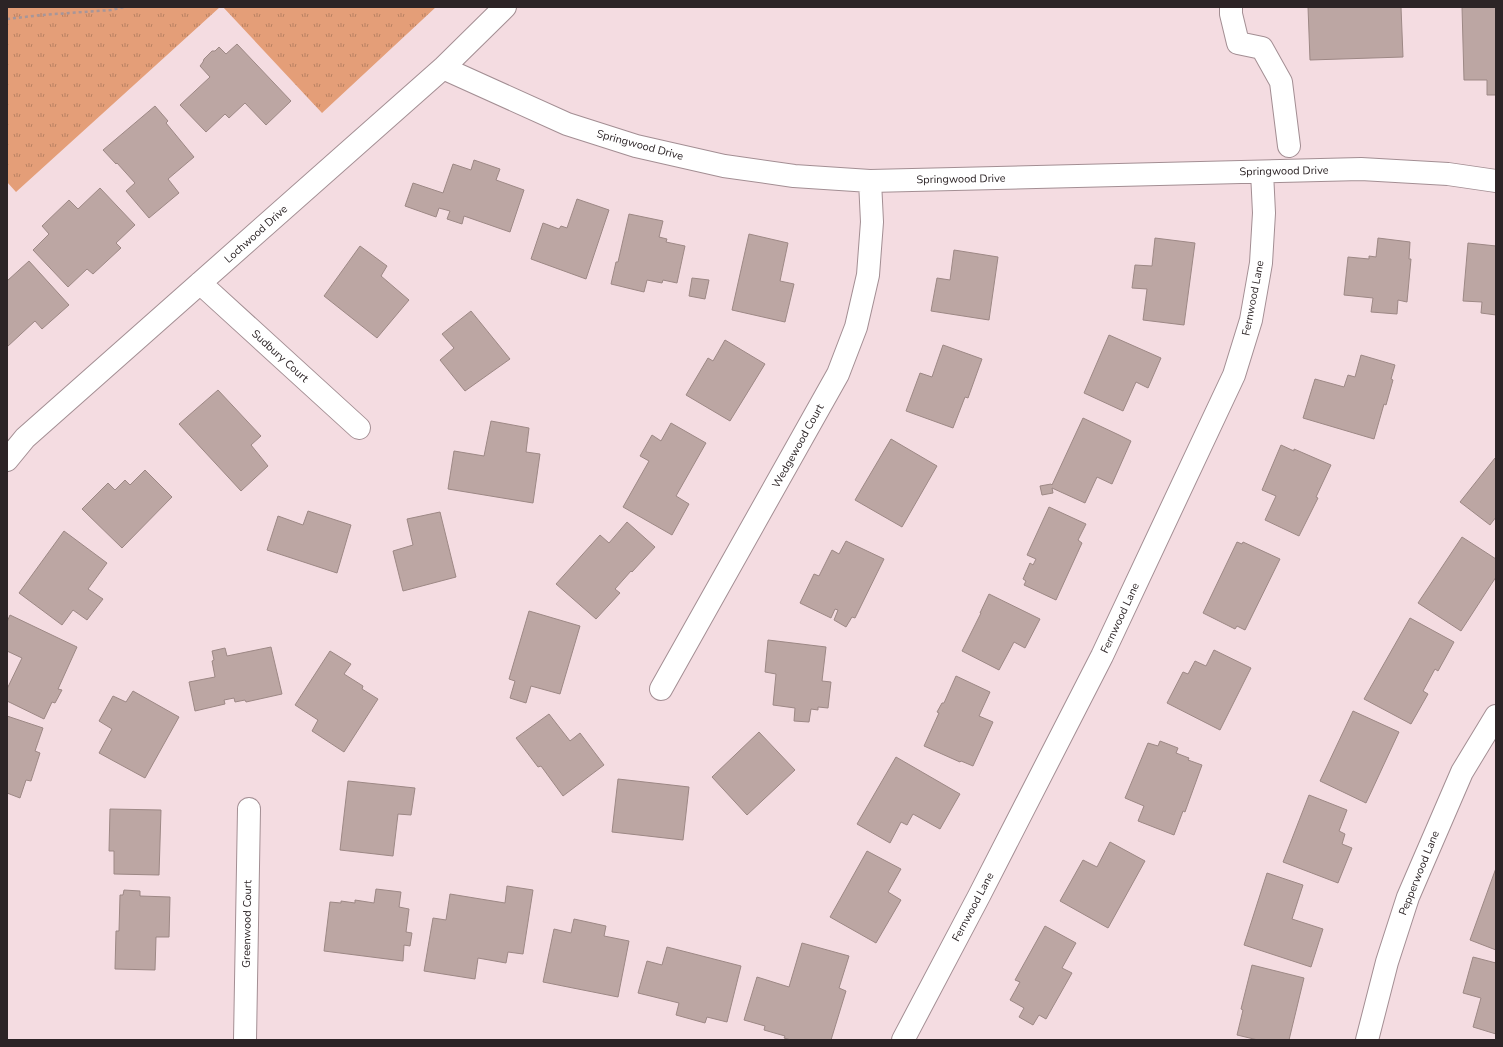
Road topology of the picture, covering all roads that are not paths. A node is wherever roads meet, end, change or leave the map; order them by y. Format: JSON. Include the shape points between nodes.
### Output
{"nodes":[{"id":1,"x":505,"y":7,"type":"edge"},
{"id":2,"x":1231,"y":7,"type":"edge"},
{"id":3,"x":443,"y":68,"type":"junction"},
{"id":4,"x":1289,"y":146,"type":"dead end"},
{"id":5,"x":1262,"y":172,"type":"junction"},
{"id":6,"x":1496,"y":180,"type":"edge"},
{"id":7,"x":870,"y":182,"type":"junction"},
{"id":8,"x":200,"y":283,"type":"junction"},
{"id":9,"x":359,"y":428,"type":"dead end"},
{"id":10,"x":9,"y":454,"type":"edge"},
{"id":11,"x":661,"y":689,"type":"dead end"},
{"id":12,"x":1496,"y":716,"type":"edge"},
{"id":13,"x":249,"y":809,"type":"dead end"},
{"id":14,"x":245,"y":1040,"type":"edge"},
{"id":15,"x":903,"y":1040,"type":"edge"},
{"id":16,"x":1367,"y":1040,"type":"edge"}],
"edges":[{"from":1,"to":3,"type":"street","name":"Lochwood Drive"},
{"from":2,"to":4,"type":"street","via":[[1238,43],[1262,48],[1281,82]]},
{"from":3,"to":7,"type":"street","name":"Springwood Drive","via":[[567,124],[636,146],[724,166],[794,176]]},
{"from":3,"to":8,"type":"street","name":"Lochwood Drive"},
{"from":5,"to":6,"type":"street","name":"Springwood Drive","via":[[1361,169],[1448,174]]},
{"from":5,"to":7,"type":"street","name":"Springwood Drive"},
{"from":5,"to":15,"type":"street","name":"Fernwood Lane","via":[[1264,213],[1261,263],[1251,320],[1234,375],[1102,656]]},
{"from":7,"to":11,"type":"street","name":"Wedgewood Court","via":[[872,222],[868,275],[856,327],[838,374]]},
{"from":8,"to":9,"type":"street","name":"Sudbury Court"},
{"from":8,"to":10,"type":"street","name":"Lochwood Drive"},
{"from":12,"to":16,"type":"street","name":"Pepperwood Lane","via":[[1462,772],[1408,897],[1386,962]]},
{"from":13,"to":14,"type":"street","name":"Greenwood Court"}]}
